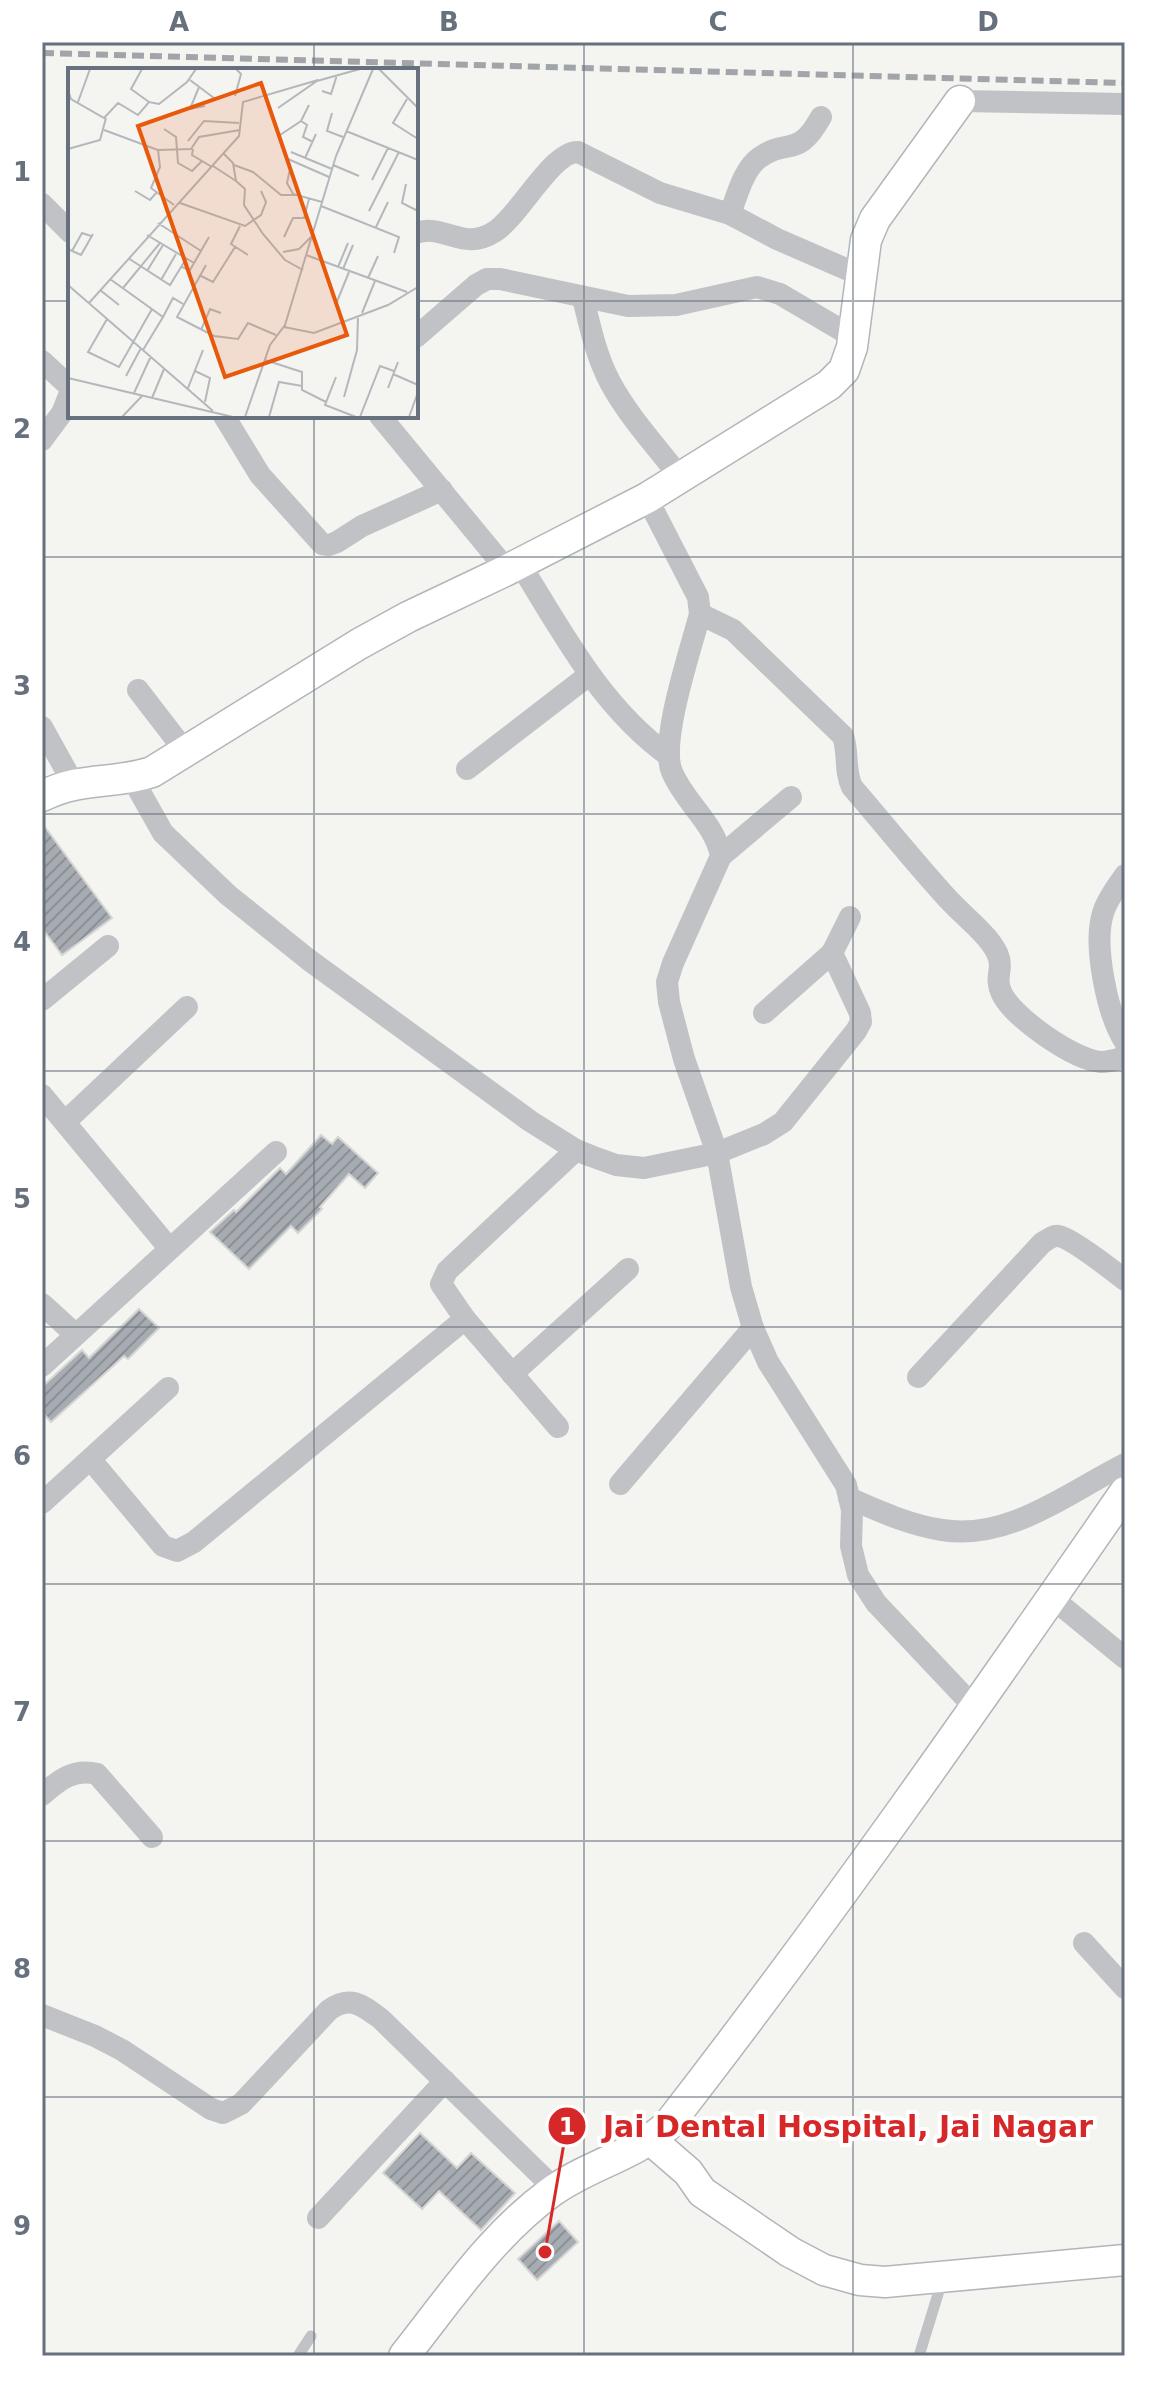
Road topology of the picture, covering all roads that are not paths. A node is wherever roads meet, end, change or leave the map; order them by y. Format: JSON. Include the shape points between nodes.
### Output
{"nodes":[{"id":1,"x":960,"y":101,"type":"joint"},
{"id":2,"x":1125,"y":104,"type":"edge"},
{"id":3,"x":821,"y":117,"type":"dead end"},
{"id":4,"x":42,"y":204,"type":"edge"},
{"id":5,"x":730,"y":214,"type":"junction"},
{"id":6,"x":68,"y":230,"type":"edge"},
{"id":7,"x":418,"y":232,"type":"edge"},
{"id":8,"x":862,"y":276,"type":"junction"},
{"id":9,"x":583,"y":298,"type":"junction"},
{"id":10,"x":418,"y":335,"type":"edge"},
{"id":11,"x":853,"y":337,"type":"junction"},
{"id":12,"x":42,"y":361,"type":"edge"},
{"id":13,"x":68,"y":385,"type":"edge"},
{"id":14,"x":68,"y":398,"type":"edge"},
{"id":15,"x":225,"y":418,"type":"edge"},
{"id":16,"x":382,"y":418,"type":"edge"},
{"id":17,"x":42,"y":440,"type":"edge"},
{"id":18,"x":680,"y":477,"type":"junction"},
{"id":19,"x":442,"y":490,"type":"junction"},
{"id":20,"x":647,"y":498,"type":"junction"},
{"id":21,"x":514,"y":567,"type":"junction"},
{"id":22,"x":700,"y":614,"type":"junction"},
{"id":23,"x":589,"y":675,"type":"junction"},
{"id":24,"x":138,"y":690,"type":"dead end"},
{"id":25,"x":42,"y":727,"type":"edge"},
{"id":26,"x":185,"y":751,"type":"junction"},
{"id":27,"x":669,"y":756,"type":"junction"},
{"id":28,"x":467,"y":769,"type":"dead end"},
{"id":29,"x":132,"y":778,"type":"junction"},
{"id":30,"x":73,"y":783,"type":"junction"},
{"id":31,"x":42,"y":796,"type":"edge"},
{"id":32,"x":791,"y":797,"type":"dead end"},
{"id":33,"x":721,"y":856,"type":"junction"},
{"id":34,"x":1125,"y":875,"type":"edge"},
{"id":35,"x":850,"y":917,"type":"dead end"},
{"id":36,"x":108,"y":946,"type":"dead end"},
{"id":37,"x":832,"y":953,"type":"junction"},
{"id":38,"x":42,"y":1000,"type":"edge"},
{"id":39,"x":187,"y":1007,"type":"dead end"},
{"id":40,"x":764,"y":1013,"type":"dead end"},
{"id":41,"x":1125,"y":1042,"type":"edge"},
{"id":42,"x":1125,"y":1057,"type":"edge"},
{"id":43,"x":42,"y":1095,"type":"edge"},
{"id":44,"x":66,"y":1121,"type":"junction"},
{"id":45,"x":576,"y":1150,"type":"junction"},
{"id":46,"x":276,"y":1152,"type":"dead end"},
{"id":47,"x":717,"y":1153,"type":"junction"},
{"id":48,"x":169,"y":1248,"type":"junction"},
{"id":49,"x":628,"y":1269,"type":"dead end"},
{"id":50,"x":1125,"y":1280,"type":"edge"},
{"id":51,"x":42,"y":1304,"type":"edge"},
{"id":52,"x":465,"y":1319,"type":"junction"},
{"id":53,"x":753,"y":1328,"type":"junction"},
{"id":54,"x":75,"y":1334,"type":"junction"},
{"id":55,"x":42,"y":1366,"type":"edge"},
{"id":56,"x":512,"y":1374,"type":"junction"},
{"id":57,"x":918,"y":1377,"type":"dead end"},
{"id":58,"x":168,"y":1388,"type":"dead end"},
{"id":59,"x":558,"y":1427,"type":"dead end"},
{"id":60,"x":91,"y":1460,"type":"junction"},
{"id":61,"x":1125,"y":1464,"type":"edge"},
{"id":62,"x":620,"y":1484,"type":"dead end"},
{"id":63,"x":1125,"y":1492,"type":"edge"},
{"id":64,"x":849,"y":1498,"type":"junction"},
{"id":65,"x":42,"y":1503,"type":"edge"},
{"id":66,"x":1052,"y":1598,"type":"junction"},
{"id":67,"x":1125,"y":1658,"type":"edge"},
{"id":68,"x":976,"y":1709,"type":"junction"},
{"id":69,"x":42,"y":1795,"type":"edge"},
{"id":70,"x":152,"y":1837,"type":"dead end"},
{"id":71,"x":1084,"y":1943,"type":"dead end"},
{"id":72,"x":1125,"y":1988,"type":"edge"},
{"id":73,"x":42,"y":2015,"type":"edge"},
{"id":74,"x":445,"y":2081,"type":"junction"},
{"id":75,"x":651,"y":2140,"type":"junction"},
{"id":76,"x":555,"y":2189,"type":"junction"},
{"id":77,"x":318,"y":2218,"type":"dead end"},
{"id":78,"x":1125,"y":2260,"type":"edge"},
{"id":79,"x":944,"y":2276,"type":"junction"},
{"id":80,"x":311,"y":2336,"type":"dead end"},
{"id":81,"x":298,"y":2356,"type":"edge"},
{"id":82,"x":404,"y":2356,"type":"edge"},
{"id":83,"x":919,"y":2356,"type":"edge"}],
"edges":[{"from":1,"to":2,"type":"street"},
{"from":1,"to":8,"type":"main road","via":[[875,219],[866,240]]},
{"from":3,"to":5,"type":"street","via":[[804,142],[770,153],[751,166]]},
{"from":4,"to":6,"type":"street"},
{"from":5,"to":7,"type":"street","via":[[660,193],[571,152],[493,233],[463,240]]},
{"from":5,"to":8,"type":"street"},
{"from":8,"to":11,"type":"main road"},
{"from":9,"to":10,"type":"street","via":[[487,279]]},
{"from":9,"to":11,"type":"street","via":[[662,307],[757,287],[780,294]]},
{"from":9,"to":18,"type":"street","via":[[609,380]]},
{"from":11,"to":18,"type":"main road","via":[[844,370],[829,385]]},
{"from":12,"to":13,"type":"street"},
{"from":14,"to":17,"type":"street"},
{"from":15,"to":19,"type":"street","via":[[260,475],[322,544],[337,542]]},
{"from":16,"to":19,"type":"street"},
{"from":18,"to":20,"type":"main road"},
{"from":19,"to":21,"type":"street"},
{"from":20,"to":21,"type":"main road"},
{"from":20,"to":22,"type":"street","via":[[698,597]]},
{"from":21,"to":23,"type":"street"},
{"from":21,"to":26,"type":"main road","via":[[359,644]]},
{"from":22,"to":27,"type":"street"},
{"from":22,"to":42,"type":"street","via":[[733,630],[843,736],[852,787],[999,953],[999,985],[1013,1010],[1083,1057],[1101,1062]]},
{"from":23,"to":27,"type":"street","via":[[648,741]]},
{"from":23,"to":28,"type":"street"},
{"from":24,"to":26,"type":"street"},
{"from":25,"to":30,"type":"street"},
{"from":26,"to":29,"type":"main road"},
{"from":27,"to":33,"type":"street","via":[[671,770],[706,819]]},
{"from":29,"to":30,"type":"main road"},
{"from":29,"to":45,"type":"street","via":[[163,833],[228,895],[409,1033]]},
{"from":30,"to":31,"type":"main road"},
{"from":32,"to":33,"type":"street"},
{"from":33,"to":47,"type":"street","via":[[667,982],[684,1059]]},
{"from":34,"to":41,"type":"street","via":[[1103,911],[1099,939],[1110,1004]]},
{"from":35,"to":37,"type":"street"},
{"from":36,"to":38,"type":"street"},
{"from":37,"to":40,"type":"street"},
{"from":37,"to":47,"type":"street","via":[[860,1013],[856,1031],[783,1122]]},
{"from":39,"to":44,"type":"street"},
{"from":43,"to":44,"type":"street"},
{"from":44,"to":48,"type":"street"},
{"from":45,"to":47,"type":"street","via":[[616,1165],[644,1168]]},
{"from":45,"to":52,"type":"street","via":[[447,1271],[441,1284]]},
{"from":46,"to":48,"type":"street"},
{"from":47,"to":53,"type":"street"},
{"from":48,"to":54,"type":"street"},
{"from":49,"to":56,"type":"street"},
{"from":50,"to":57,"type":"street","via":[[1059,1236],[1050,1237]]},
{"from":51,"to":54,"type":"street"},
{"from":52,"to":56,"type":"street"},
{"from":52,"to":60,"type":"street","via":[[177,1551],[163,1546]]},
{"from":53,"to":62,"type":"street"},
{"from":53,"to":64,"type":"street","via":[[768,1362],[835,1463]]},
{"from":54,"to":55,"type":"street"},
{"from":56,"to":59,"type":"street"},
{"from":58,"to":60,"type":"street"},
{"from":60,"to":65,"type":"street"},
{"from":61,"to":64,"type":"street","via":[[1045,1508],[981,1529],[946,1531],[917,1525]]},
{"from":63,"to":66,"type":"main road"},
{"from":64,"to":68,"type":"street","via":[[858,1575],[876,1603]]},
{"from":66,"to":67,"type":"street"},
{"from":66,"to":68,"type":"main road"},
{"from":68,"to":75,"type":"main road","via":[[732,2043]]},
{"from":69,"to":70,"type":"street","via":[[74,1772],[97,1774]]},
{"from":71,"to":72,"type":"street"},
{"from":73,"to":74,"type":"street","via":[[108,2043],[223,2113],[241,2104],[341,2002],[366,2007]]},
{"from":74,"to":76,"type":"street"},
{"from":74,"to":77,"type":"street"},
{"from":75,"to":76,"type":"main road"},
{"from":75,"to":79,"type":"main road","via":[[688,2172],[702,2192],[824,2270],[885,2282]]},
{"from":76,"to":82,"type":"main road","via":[[484,2253]]},
{"from":78,"to":79,"type":"main road"},
{"from":79,"to":83,"type":"lane"},
{"from":80,"to":81,"type":"lane"}]}
